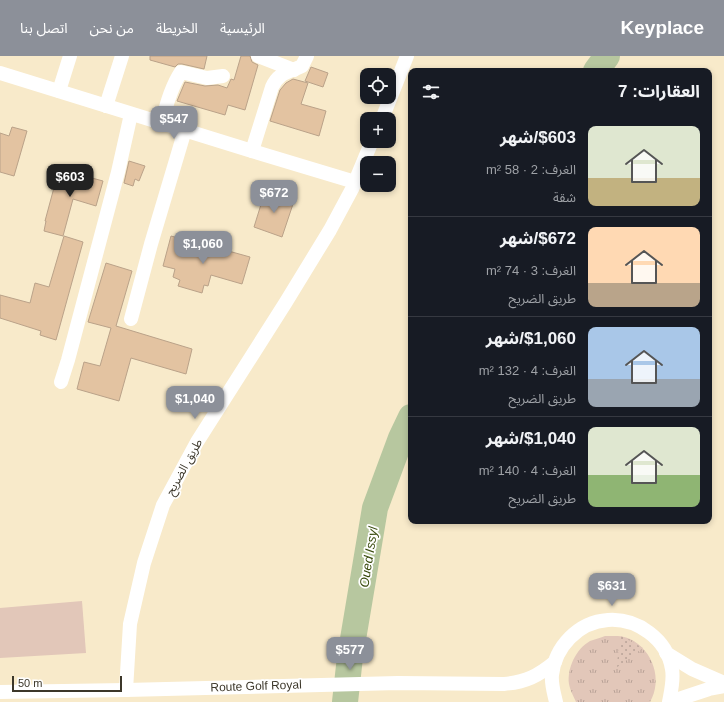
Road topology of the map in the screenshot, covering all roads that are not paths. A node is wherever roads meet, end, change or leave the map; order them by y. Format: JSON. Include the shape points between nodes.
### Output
{"nodes":[{"id":1,"x":70,"y":56,"type":"edge"},
{"id":2,"x":122,"y":56,"type":"edge"},
{"id":3,"x":258,"y":56,"type":"edge"},
{"id":4,"x":307,"y":56,"type":"edge"},
{"id":5,"x":407,"y":56,"type":"edge"},
{"id":6,"x":294,"y":70,"type":"junction"},
{"id":7,"x":0,"y":73,"type":"edge"},
{"id":8,"x":224,"y":76,"type":"dead end"},
{"id":9,"x":59,"y":91,"type":"junction"},
{"id":10,"x":106,"y":106,"type":"junction"},
{"id":11,"x":385,"y":112,"type":"edge"},
{"id":12,"x":131,"y":114,"type":"junction"},
{"id":13,"x":162,"y":123,"type":"junction"},
{"id":14,"x":185,"y":130,"type":"junction"},
{"id":15,"x":369,"y":148,"type":"edge"},
{"id":16,"x":252,"y":151,"type":"junction"},
{"id":17,"x":356,"y":182,"type":"junction"},
{"id":18,"x":131,"y":319,"type":"dead end"},
{"id":19,"x":61,"y":382,"type":"dead end"},
{"id":20,"x":666,"y":652,"type":"junction"},
{"id":21,"x":555,"y":662,"type":"junction"},
{"id":22,"x":724,"y":685,"type":"edge"},
{"id":23,"x":126,"y":690,"type":"junction"},
{"id":24,"x":0,"y":692,"type":"edge"},
{"id":25,"x":556,"y":702,"type":"edge"},
{"id":26,"x":670,"y":702,"type":"edge"}],
"edges":[{"from":1,"to":9,"type":"street"},
{"from":2,"to":10,"type":"street"},
{"from":3,"to":6,"type":"street"},
{"from":4,"to":6,"type":"street","via":[[302,66]]},
{"from":5,"to":11,"type":"street"},
{"from":6,"to":16,"type":"street","via":[[276,79]]},
{"from":7,"to":9,"type":"street"},
{"from":8,"to":13,"type":"street","via":[[207,78],[181,72],[169,98]]},
{"from":9,"to":10,"type":"street"},
{"from":10,"to":12,"type":"street"},
{"from":12,"to":13,"type":"street"},
{"from":12,"to":19,"type":"street"},
{"from":13,"to":14,"type":"street"},
{"from":14,"to":16,"type":"street"},
{"from":14,"to":18,"type":"street"},
{"from":15,"to":17,"type":"street","name":"طريق الضريح"},
{"from":16,"to":17,"type":"street"},
{"from":17,"to":23,"type":"street","name":"طريق الضريح","via":[[307,268],[197,442],[163,505],[144,564],[130,624]]},
{"from":20,"to":21,"type":"street","via":[[656,638],[642,627],[625,621],[607,620],[590,624],[574,633],[562,646]]},
{"from":20,"to":22,"type":"street"},
{"from":20,"to":26,"type":"street","via":[[672,669],[673,686]]},
{"from":21,"to":23,"type":"street","name":"Route Golf Royal","via":[[533,677],[516,683],[398,683]]},
{"from":21,"to":25,"type":"street","via":[[552,676]]},
{"from":22,"to":26,"type":"street"},
{"from":23,"to":24,"type":"street","name":"Route Golf Royal"}]}
